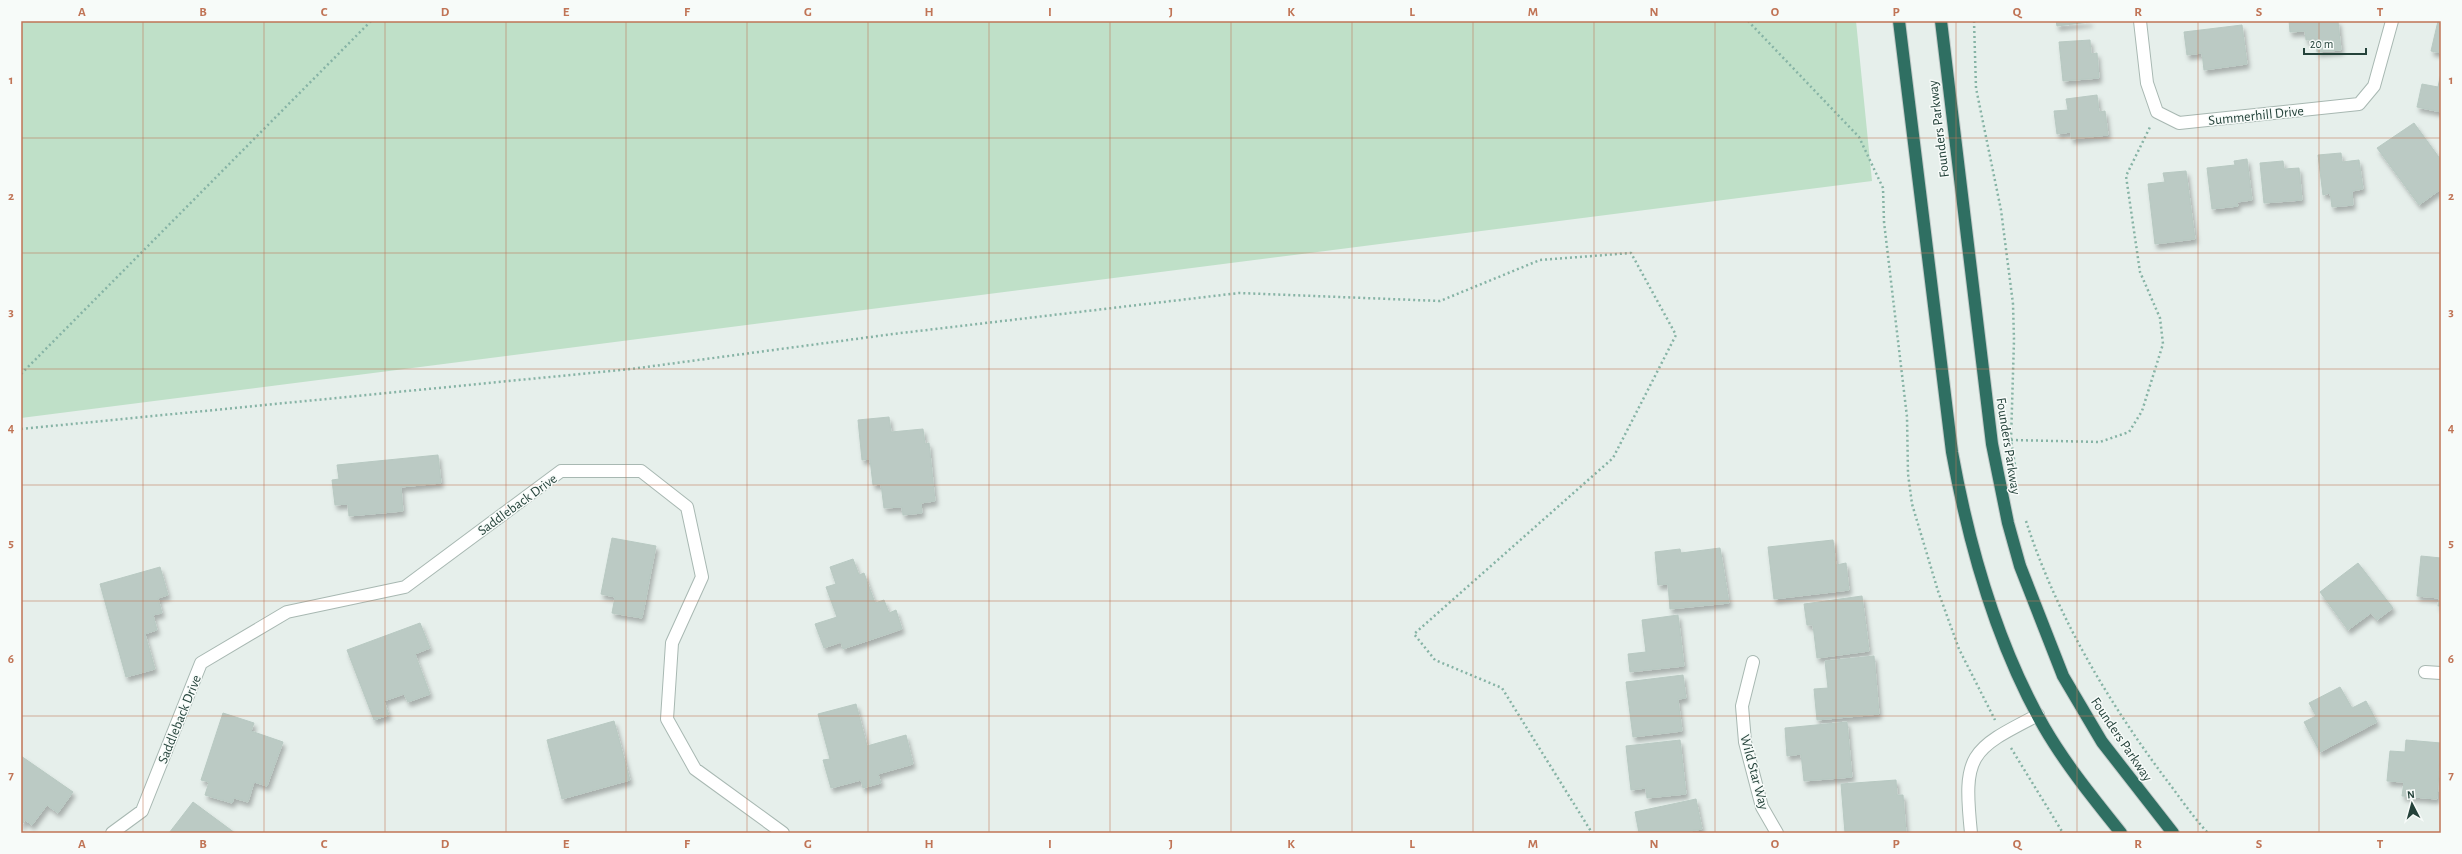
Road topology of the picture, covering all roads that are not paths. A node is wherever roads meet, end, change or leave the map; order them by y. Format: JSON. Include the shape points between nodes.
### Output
{"nodes":[{"id":1,"x":1899,"y":21,"type":"edge"},
{"id":2,"x":1941,"y":21,"type":"edge"},
{"id":3,"x":2140,"y":21,"type":"edge"},
{"id":4,"x":2392,"y":21,"type":"edge"},
{"id":5,"x":1753,"y":662,"type":"dead end"},
{"id":6,"x":2425,"y":672,"type":"dead end"},
{"id":7,"x":2441,"y":673,"type":"edge"},
{"id":8,"x":2038,"y":715,"type":"junction"},
{"id":9,"x":112,"y":833,"type":"edge"},
{"id":10,"x":783,"y":833,"type":"edge"},
{"id":11,"x":1777,"y":833,"type":"edge"},
{"id":12,"x":1971,"y":833,"type":"edge"},
{"id":13,"x":2121,"y":833,"type":"edge"},
{"id":14,"x":2173,"y":833,"type":"edge"}],
"edges":[{"from":1,"to":8,"type":"highway","name":"Founders Parkway","via":[[1952,452],[1959,489],[1984,586],[2011,659]]},
{"from":2,"to":14,"type":"highway","name":"Founders Parkway","via":[[1992,444],[2008,523],[2020,566],[2063,676],[2102,742]]},
{"from":3,"to":4,"type":"street","name":"Summerhill Drive","via":[[2147,82],[2157,112],[2180,124],[2359,104],[2374,86]]},
{"from":5,"to":11,"type":"street","name":"Wild Star Way","via":[[1742,706],[1745,742],[1762,807]]},
{"from":6,"to":7,"type":"street"},
{"from":8,"to":12,"type":"street","via":[[2002,733],[1979,750],[1968,781]]},
{"from":8,"to":13,"type":"highway","name":"Founders Parkway","via":[[2068,764]]},
{"from":9,"to":10,"type":"street","name":"Saddleback Drive","via":[[142,811],[201,663],[286,612],[405,587],[561,472],[640,472],[687,507],[702,577],[672,643],[666,719],[695,769]]}]}
